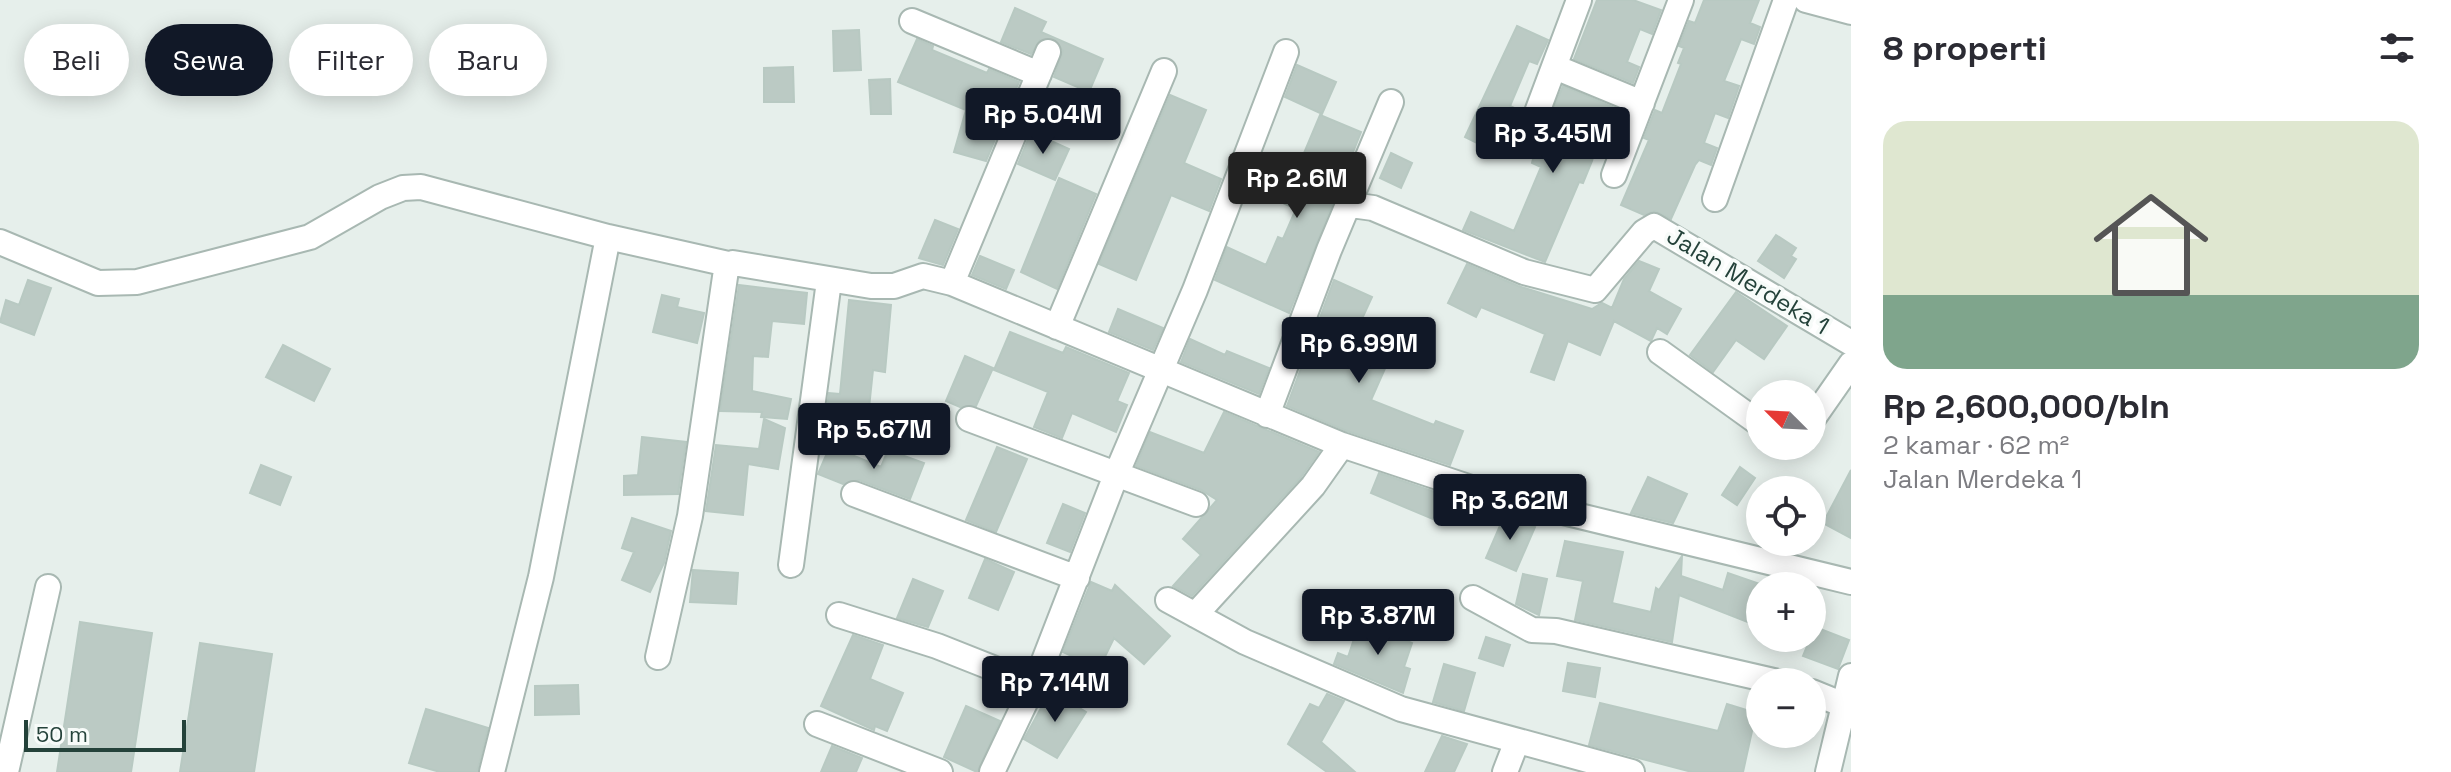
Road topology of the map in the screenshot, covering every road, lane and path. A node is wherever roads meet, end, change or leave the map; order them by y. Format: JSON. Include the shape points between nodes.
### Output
{"nodes":[{"id":1,"x":1579,"y":0,"type":"edge"},
{"id":2,"x":1681,"y":0,"type":"edge"},
{"id":3,"x":1786,"y":0,"type":"edge"},
{"id":4,"x":1806,"y":0,"type":"edge"},
{"id":5,"x":1851,"y":12,"type":"edge"},
{"id":6,"x":912,"y":21,"type":"dead end"},
{"id":7,"x":1286,"y":52,"type":"dead end"},
{"id":8,"x":1555,"y":67,"type":"junction"},
{"id":9,"x":1164,"y":71,"type":"dead end"},
{"id":10,"x":1391,"y":102,"type":"dead end"},
{"id":11,"x":1642,"y":103,"type":"junction"},
{"id":12,"x":1527,"y":139,"type":"dead end"},
{"id":13,"x":1614,"y":175,"type":"dead end"},
{"id":14,"x":1715,"y":199,"type":"dead end"},
{"id":15,"x":1351,"y":205,"type":"junction"},
{"id":16,"x":608,"y":237,"type":"junction"},
{"id":17,"x":0,"y":242,"type":"edge"},
{"id":18,"x":728,"y":264,"type":"junction"},
{"id":19,"x":829,"y":281,"type":"junction"},
{"id":20,"x":952,"y":283,"type":"junction"},
{"id":21,"x":1057,"y":327,"type":"junction"},
{"id":22,"x":1851,"y":343,"type":"edge"},
{"id":23,"x":1660,"y":352,"type":"dead end"},
{"id":24,"x":1851,"y":364,"type":"edge"},
{"id":25,"x":1161,"y":372,"type":"junction"},
{"id":26,"x":1826,"y":400,"type":"edge"},
{"id":27,"x":1746,"y":414,"type":"edge"},
{"id":28,"x":1267,"y":415,"type":"junction"},
{"id":29,"x":969,"y":419,"type":"dead end"},
{"id":30,"x":1342,"y":445,"type":"junction"},
{"id":31,"x":1116,"y":475,"type":"junction"},
{"id":32,"x":854,"y":494,"type":"dead end"},
{"id":33,"x":1196,"y":504,"type":"dead end"},
{"id":34,"x":791,"y":565,"type":"dead end"},
{"id":35,"x":1077,"y":578,"type":"junction"},
{"id":36,"x":1851,"y":582,"type":"edge"},
{"id":37,"x":48,"y":587,"type":"dead end"},
{"id":38,"x":1473,"y":598,"type":"dead end"},
{"id":39,"x":1168,"y":600,"type":"dead end"},
{"id":40,"x":839,"y":615,"type":"dead end"},
{"id":41,"x":1195,"y":615,"type":"junction"},
{"id":42,"x":658,"y":657,"type":"dead end"},
{"id":43,"x":1746,"y":675,"type":"edge"},
{"id":44,"x":1851,"y":676,"type":"edge"},
{"id":45,"x":1033,"y":684,"type":"junction"},
{"id":46,"x":1826,"y":698,"type":"edge"},
{"id":47,"x":1847,"y":707,"type":"edge"},
{"id":48,"x":817,"y":724,"type":"dead end"},
{"id":49,"x":1517,"y":741,"type":"junction"},
{"id":50,"x":6,"y":772,"type":"edge"},
{"id":51,"x":492,"y":772,"type":"edge"},
{"id":52,"x":940,"y":772,"type":"edge"},
{"id":53,"x":992,"y":772,"type":"edge"},
{"id":54,"x":1505,"y":772,"type":"edge"},
{"id":55,"x":1632,"y":772,"type":"edge"},
{"id":56,"x":1828,"y":772,"type":"edge"}],
"edges":[{"from":1,"to":8,"type":"street"},
{"from":2,"to":11,"type":"street"},
{"from":3,"to":14,"type":"street"},
{"from":4,"to":5,"type":"street"},
{"from":6,"to":20,"type":"street","via":[[1044,63]]},
{"from":7,"to":25,"type":"street"},
{"from":8,"to":11,"type":"street"},
{"from":8,"to":12,"type":"street"},
{"from":9,"to":21,"type":"street"},
{"from":10,"to":15,"type":"street"},
{"from":11,"to":13,"type":"street"},
{"from":15,"to":22,"type":"street","name":"Jalan Merdeka 1","via":[[1373,208],[1524,272],[1595,290],[1654,226]]},
{"from":15,"to":28,"type":"street"},
{"from":16,"to":17,"type":"street","via":[[421,187],[380,197],[310,237],[137,282],[87,280]]},
{"from":16,"to":18,"type":"street"},
{"from":16,"to":51,"type":"street","via":[[541,577]]},
{"from":18,"to":19,"type":"street"},
{"from":18,"to":42,"type":"street","via":[[690,516]]},
{"from":19,"to":20,"type":"street","via":[[894,286],[923,276]]},
{"from":19,"to":34,"type":"street"},
{"from":20,"to":21,"type":"street"},
{"from":21,"to":25,"type":"street"},
{"from":23,"to":27,"type":"street"},
{"from":24,"to":26,"type":"street"},
{"from":25,"to":28,"type":"street"},
{"from":25,"to":31,"type":"street"},
{"from":28,"to":30,"type":"street"},
{"from":29,"to":31,"type":"street"},
{"from":30,"to":36,"type":"street","via":[[1489,494]]},
{"from":30,"to":41,"type":"street","via":[[1313,486]]},
{"from":31,"to":33,"type":"street"},
{"from":31,"to":35,"type":"street"},
{"from":32,"to":35,"type":"street"},
{"from":35,"to":45,"type":"street"},
{"from":37,"to":50,"type":"street"},
{"from":38,"to":43,"type":"street","via":[[1532,630]]},
{"from":39,"to":41,"type":"street"},
{"from":40,"to":45,"type":"street"},
{"from":41,"to":49,"type":"street","via":[[1290,663],[1401,709]]},
{"from":44,"to":47,"type":"street"},
{"from":45,"to":53,"type":"street"},
{"from":46,"to":47,"type":"street"},
{"from":47,"to":56,"type":"street"},
{"from":48,"to":52,"type":"street"},
{"from":49,"to":54,"type":"street"},
{"from":49,"to":55,"type":"street"}]}
